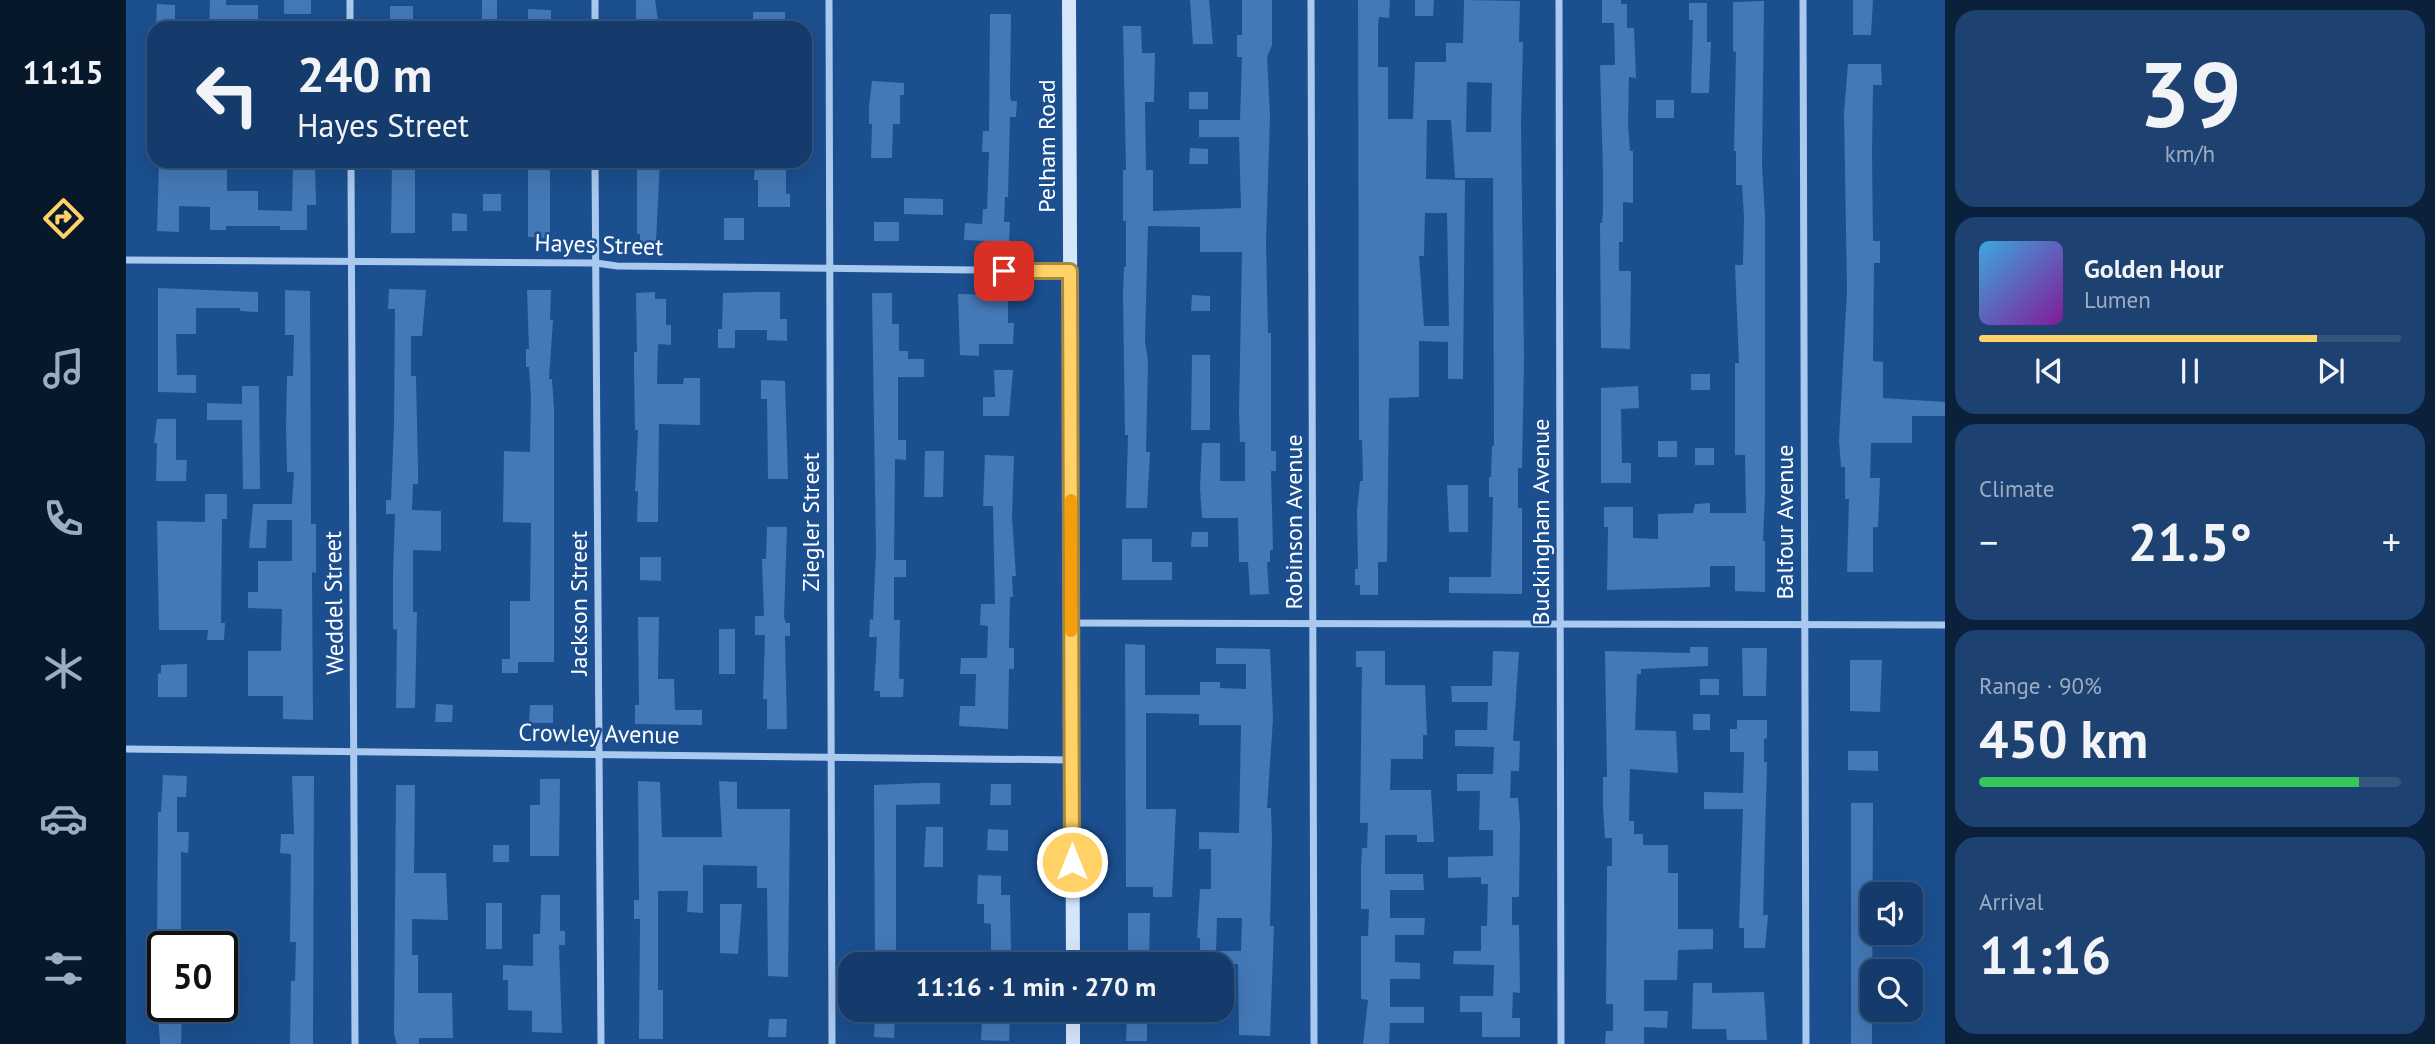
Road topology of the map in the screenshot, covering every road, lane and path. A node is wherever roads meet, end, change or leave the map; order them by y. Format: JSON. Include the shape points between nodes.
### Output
{"nodes":[{"id":1,"x":350,"y":0,"type":"edge"},
{"id":2,"x":595,"y":0,"type":"edge"},
{"id":3,"x":829,"y":0,"type":"edge"},
{"id":4,"x":1069,"y":0,"type":"edge"},
{"id":5,"x":1311,"y":0,"type":"edge"},
{"id":6,"x":1559,"y":0,"type":"edge"},
{"id":7,"x":1803,"y":0,"type":"edge"},
{"id":8,"x":351,"y":21,"type":"edge"},
{"id":9,"x":595,"y":21,"type":"edge"},
{"id":10,"x":351,"y":168,"type":"edge"},
{"id":11,"x":596,"y":168,"type":"edge"},
{"id":12,"x":352,"y":259,"type":"junction"},
{"id":13,"x":126,"y":260,"type":"edge"},
{"id":14,"x":596,"y":263,"type":"junction"},
{"id":15,"x":829,"y":269,"type":"junction"},
{"id":16,"x":1070,"y":271,"type":"junction"},
{"id":17,"x":1313,"y":622,"type":"junction"},
{"id":18,"x":1071,"y":623,"type":"junction"},
{"id":19,"x":1560,"y":625,"type":"junction"},
{"id":20,"x":1805,"y":625,"type":"junction"},
{"id":21,"x":1945,"y":625,"type":"edge"},
{"id":22,"x":126,"y":750,"type":"edge"},
{"id":23,"x":354,"y":752,"type":"junction"},
{"id":24,"x":600,"y":754,"type":"junction"},
{"id":25,"x":831,"y":757,"type":"junction"},
{"id":26,"x":1071,"y":760,"type":"junction"},
{"id":27,"x":1073,"y":952,"type":"edge"},
{"id":28,"x":1073,"y":1022,"type":"edge"},
{"id":29,"x":355,"y":1044,"type":"edge"},
{"id":30,"x":601,"y":1044,"type":"edge"},
{"id":31,"x":832,"y":1044,"type":"edge"},
{"id":32,"x":1073,"y":1044,"type":"edge"},
{"id":33,"x":1314,"y":1044,"type":"edge"},
{"id":34,"x":1561,"y":1044,"type":"edge"},
{"id":35,"x":1805,"y":1044,"type":"edge"}],
"edges":[{"from":1,"to":8,"type":"street"},
{"from":2,"to":9,"type":"street"},
{"from":3,"to":15,"type":"street","name":"Ziegler Street"},
{"from":4,"to":16,"type":"main road","name":"Pelham Road"},
{"from":5,"to":17,"type":"street","name":"Robinson Avenue"},
{"from":6,"to":19,"type":"street","name":"Buckingham Avenue"},
{"from":7,"to":20,"type":"street","name":"Balfour Avenue"},
{"from":10,"to":12,"type":"street","name":"Weddel Street"},
{"from":11,"to":14,"type":"street","name":"Jackson Street"},
{"from":12,"to":13,"type":"street","name":"Hayes Street"},
{"from":12,"to":14,"type":"street","name":"Hayes Street"},
{"from":12,"to":23,"type":"street","name":"Weddel Street"},
{"from":14,"to":15,"type":"street","name":"Hayes Street"},
{"from":14,"to":24,"type":"street","name":"Jackson Street"},
{"from":15,"to":16,"type":"street","name":"Hayes Street"},
{"from":15,"to":25,"type":"street","name":"Ziegler Street"},
{"from":16,"to":18,"type":"main road","name":"Pelham Road"},
{"from":17,"to":18,"type":"street"},
{"from":17,"to":19,"type":"street"},
{"from":17,"to":33,"type":"street","name":"Robinson Avenue"},
{"from":18,"to":26,"type":"main road","name":"Pelham Road"},
{"from":19,"to":20,"type":"street"},
{"from":19,"to":34,"type":"street","name":"Buckingham Avenue"},
{"from":20,"to":21,"type":"street"},
{"from":20,"to":35,"type":"street","name":"Balfour Avenue"},
{"from":22,"to":23,"type":"street","name":"Crowley Avenue"},
{"from":23,"to":24,"type":"street","name":"Crowley Avenue"},
{"from":23,"to":29,"type":"street","name":"Weddel Street"},
{"from":24,"to":25,"type":"street","name":"Crowley Avenue"},
{"from":24,"to":30,"type":"street","name":"Jackson Street"},
{"from":25,"to":26,"type":"street","name":"Crowley Avenue"},
{"from":25,"to":31,"type":"street","name":"Ziegler Street"},
{"from":26,"to":27,"type":"main road","name":"Pelham Road"},
{"from":28,"to":32,"type":"main road"}]}
